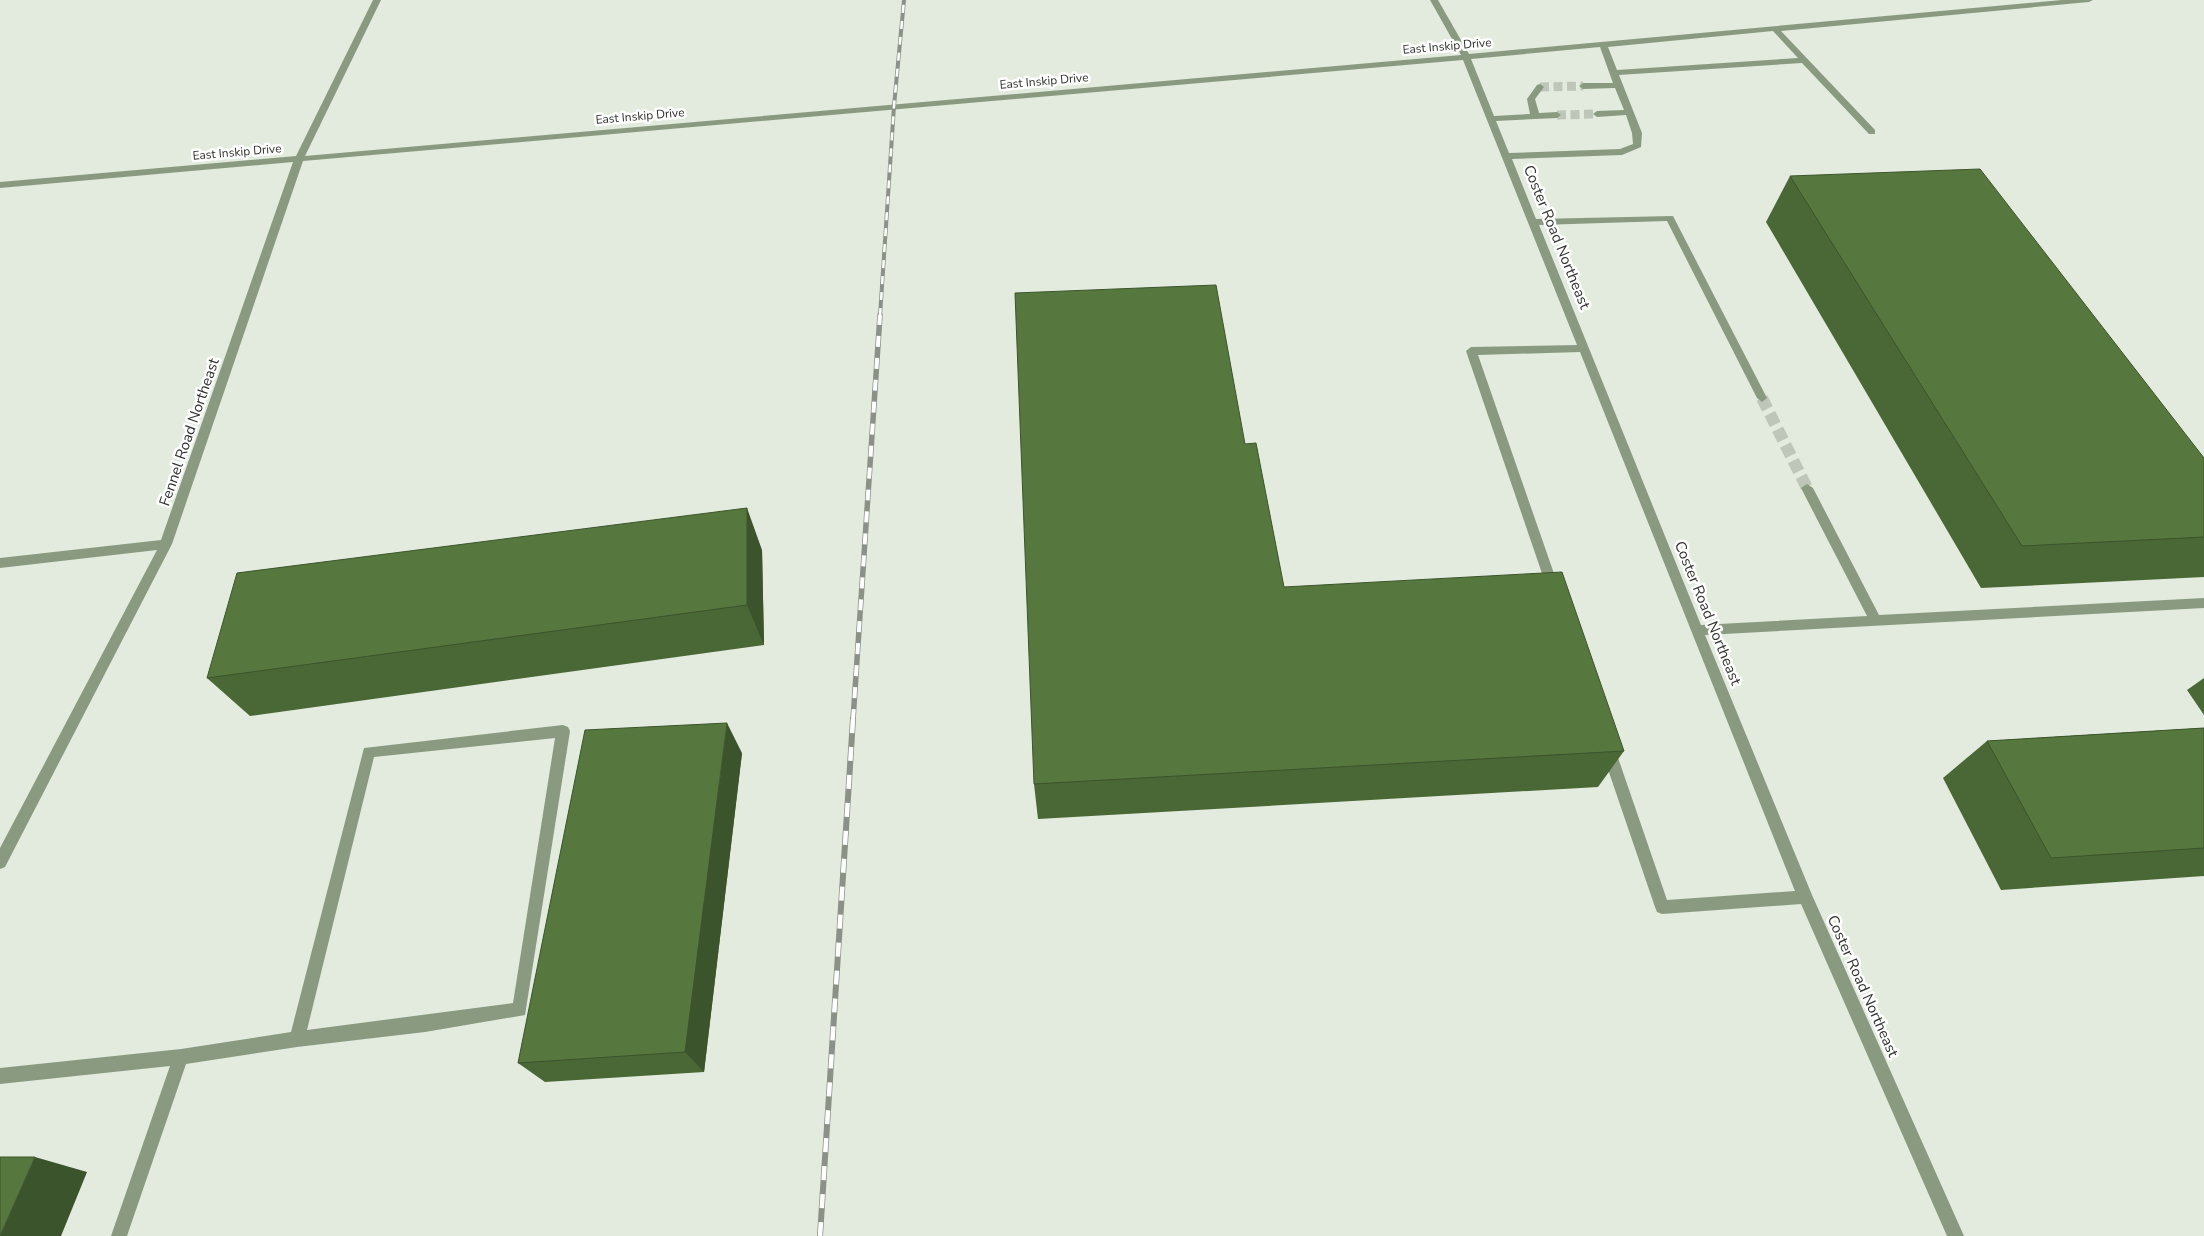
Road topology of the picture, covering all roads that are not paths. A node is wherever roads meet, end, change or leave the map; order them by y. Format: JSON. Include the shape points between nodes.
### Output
{"nodes":[{"id":1,"x":377,"y":0,"type":"edge"},
{"id":2,"x":1434,"y":0,"type":"edge"},
{"id":3,"x":2089,"y":0,"type":"edge"},
{"id":4,"x":1775,"y":29,"type":"junction"},
{"id":5,"x":1603,"y":44,"type":"junction"},
{"id":6,"x":1466,"y":57,"type":"junction"},
{"id":7,"x":1804,"y":60,"type":"junction"},
{"id":8,"x":1614,"y":72,"type":"junction"},
{"id":9,"x":1619,"y":85,"type":"junction"},
{"id":10,"x":1583,"y":86,"type":"tunnel mouth"},
{"id":11,"x":1540,"y":88,"type":"dead end"},
{"id":12,"x":1630,"y":112,"type":"junction"},
{"id":13,"x":1597,"y":114,"type":"tunnel mouth"},
{"id":14,"x":1557,"y":115,"type":"tunnel mouth"},
{"id":15,"x":1535,"y":117,"type":"junction"},
{"id":16,"x":1491,"y":119,"type":"junction"},
{"id":17,"x":1872,"y":132,"type":"dead end"},
{"id":18,"x":1506,"y":156,"type":"junction"},
{"id":19,"x":299,"y":159,"type":"junction"},
{"id":20,"x":0,"y":185,"type":"edge"},
{"id":21,"x":1533,"y":222,"type":"junction"},
{"id":22,"x":1584,"y":348,"type":"junction"},
{"id":23,"x":1762,"y":398,"type":"tunnel mouth"},
{"id":24,"x":1807,"y":488,"type":"tunnel mouth"},
{"id":25,"x":166,"y":544,"type":"junction"},
{"id":26,"x":0,"y":563,"type":"edge"},
{"id":27,"x":1555,"y":596,"type":"edge"},
{"id":28,"x":2204,"y":603,"type":"edge"},
{"id":29,"x":1876,"y":620,"type":"junction"},
{"id":30,"x":1698,"y":630,"type":"junction"},
{"id":31,"x":1604,"y":737,"type":"edge"},
{"id":32,"x":0,"y":862,"type":"edge"},
{"id":33,"x":1805,"y":897,"type":"junction"},
{"id":34,"x":297,"y":1039,"type":"junction"},
{"id":35,"x":181,"y":1057,"type":"junction"},
{"id":36,"x":0,"y":1076,"type":"edge"},
{"id":37,"x":119,"y":1236,"type":"edge"},
{"id":38,"x":1956,"y":1236,"type":"edge"}],
"edges":[{"from":1,"to":19,"type":"street","name":"Fennel Road Northeast"},
{"from":2,"to":6,"type":"street","name":"Coster Road Northeast"},
{"from":3,"to":4,"type":"street","name":"East Inskip Drive"},
{"from":4,"to":5,"type":"street","name":"East Inskip Drive"},
{"from":4,"to":7,"type":"street"},
{"from":5,"to":6,"type":"street","name":"East Inskip Drive"},
{"from":5,"to":8,"type":"street"},
{"from":6,"to":16,"type":"street","name":"Coster Road Northeast"},
{"from":6,"to":19,"type":"street","name":"East Inskip Drive"},
{"from":7,"to":8,"type":"street"},
{"from":7,"to":17,"type":"street"},
{"from":8,"to":9,"type":"street"},
{"from":9,"to":10,"type":"street"},
{"from":9,"to":12,"type":"street"},
{"from":11,"to":15,"type":"street","via":[[1531,99]]},
{"from":12,"to":13,"type":"street"},
{"from":12,"to":18,"type":"street","via":[[1638,133],[1638,145],[1622,152]]},
{"from":14,"to":15,"type":"street"},
{"from":15,"to":16,"type":"street"},
{"from":16,"to":18,"type":"street","name":"Coster Road Northeast"},
{"from":18,"to":21,"type":"street","name":"Coster Road Northeast"},
{"from":19,"to":20,"type":"street","name":"East Inskip Drive"},
{"from":19,"to":25,"type":"street","name":"Fennel Road Northeast"},
{"from":21,"to":22,"type":"street","name":"Coster Road Northeast"},
{"from":21,"to":23,"type":"street","via":[[1670,218]]},
{"from":22,"to":27,"type":"street","via":[[1471,351]]},
{"from":22,"to":30,"type":"street","name":"Coster Road Northeast"},
{"from":24,"to":29,"type":"street"},
{"from":25,"to":26,"type":"street"},
{"from":25,"to":32,"type":"street","name":"Fennel Road Northeast"},
{"from":28,"to":29,"type":"street"},
{"from":29,"to":30,"type":"street"},
{"from":30,"to":33,"type":"street","name":"Coster Road Northeast"},
{"from":31,"to":33,"type":"street","via":[[1662,907]]},
{"from":33,"to":38,"type":"street","name":"Coster Road Northeast"},
{"from":34,"to":34,"type":"street","via":[[520,1010],[563,731],[369,752]]},
{"from":34,"to":35,"type":"street"},
{"from":35,"to":36,"type":"street"},
{"from":35,"to":37,"type":"street"}]}
